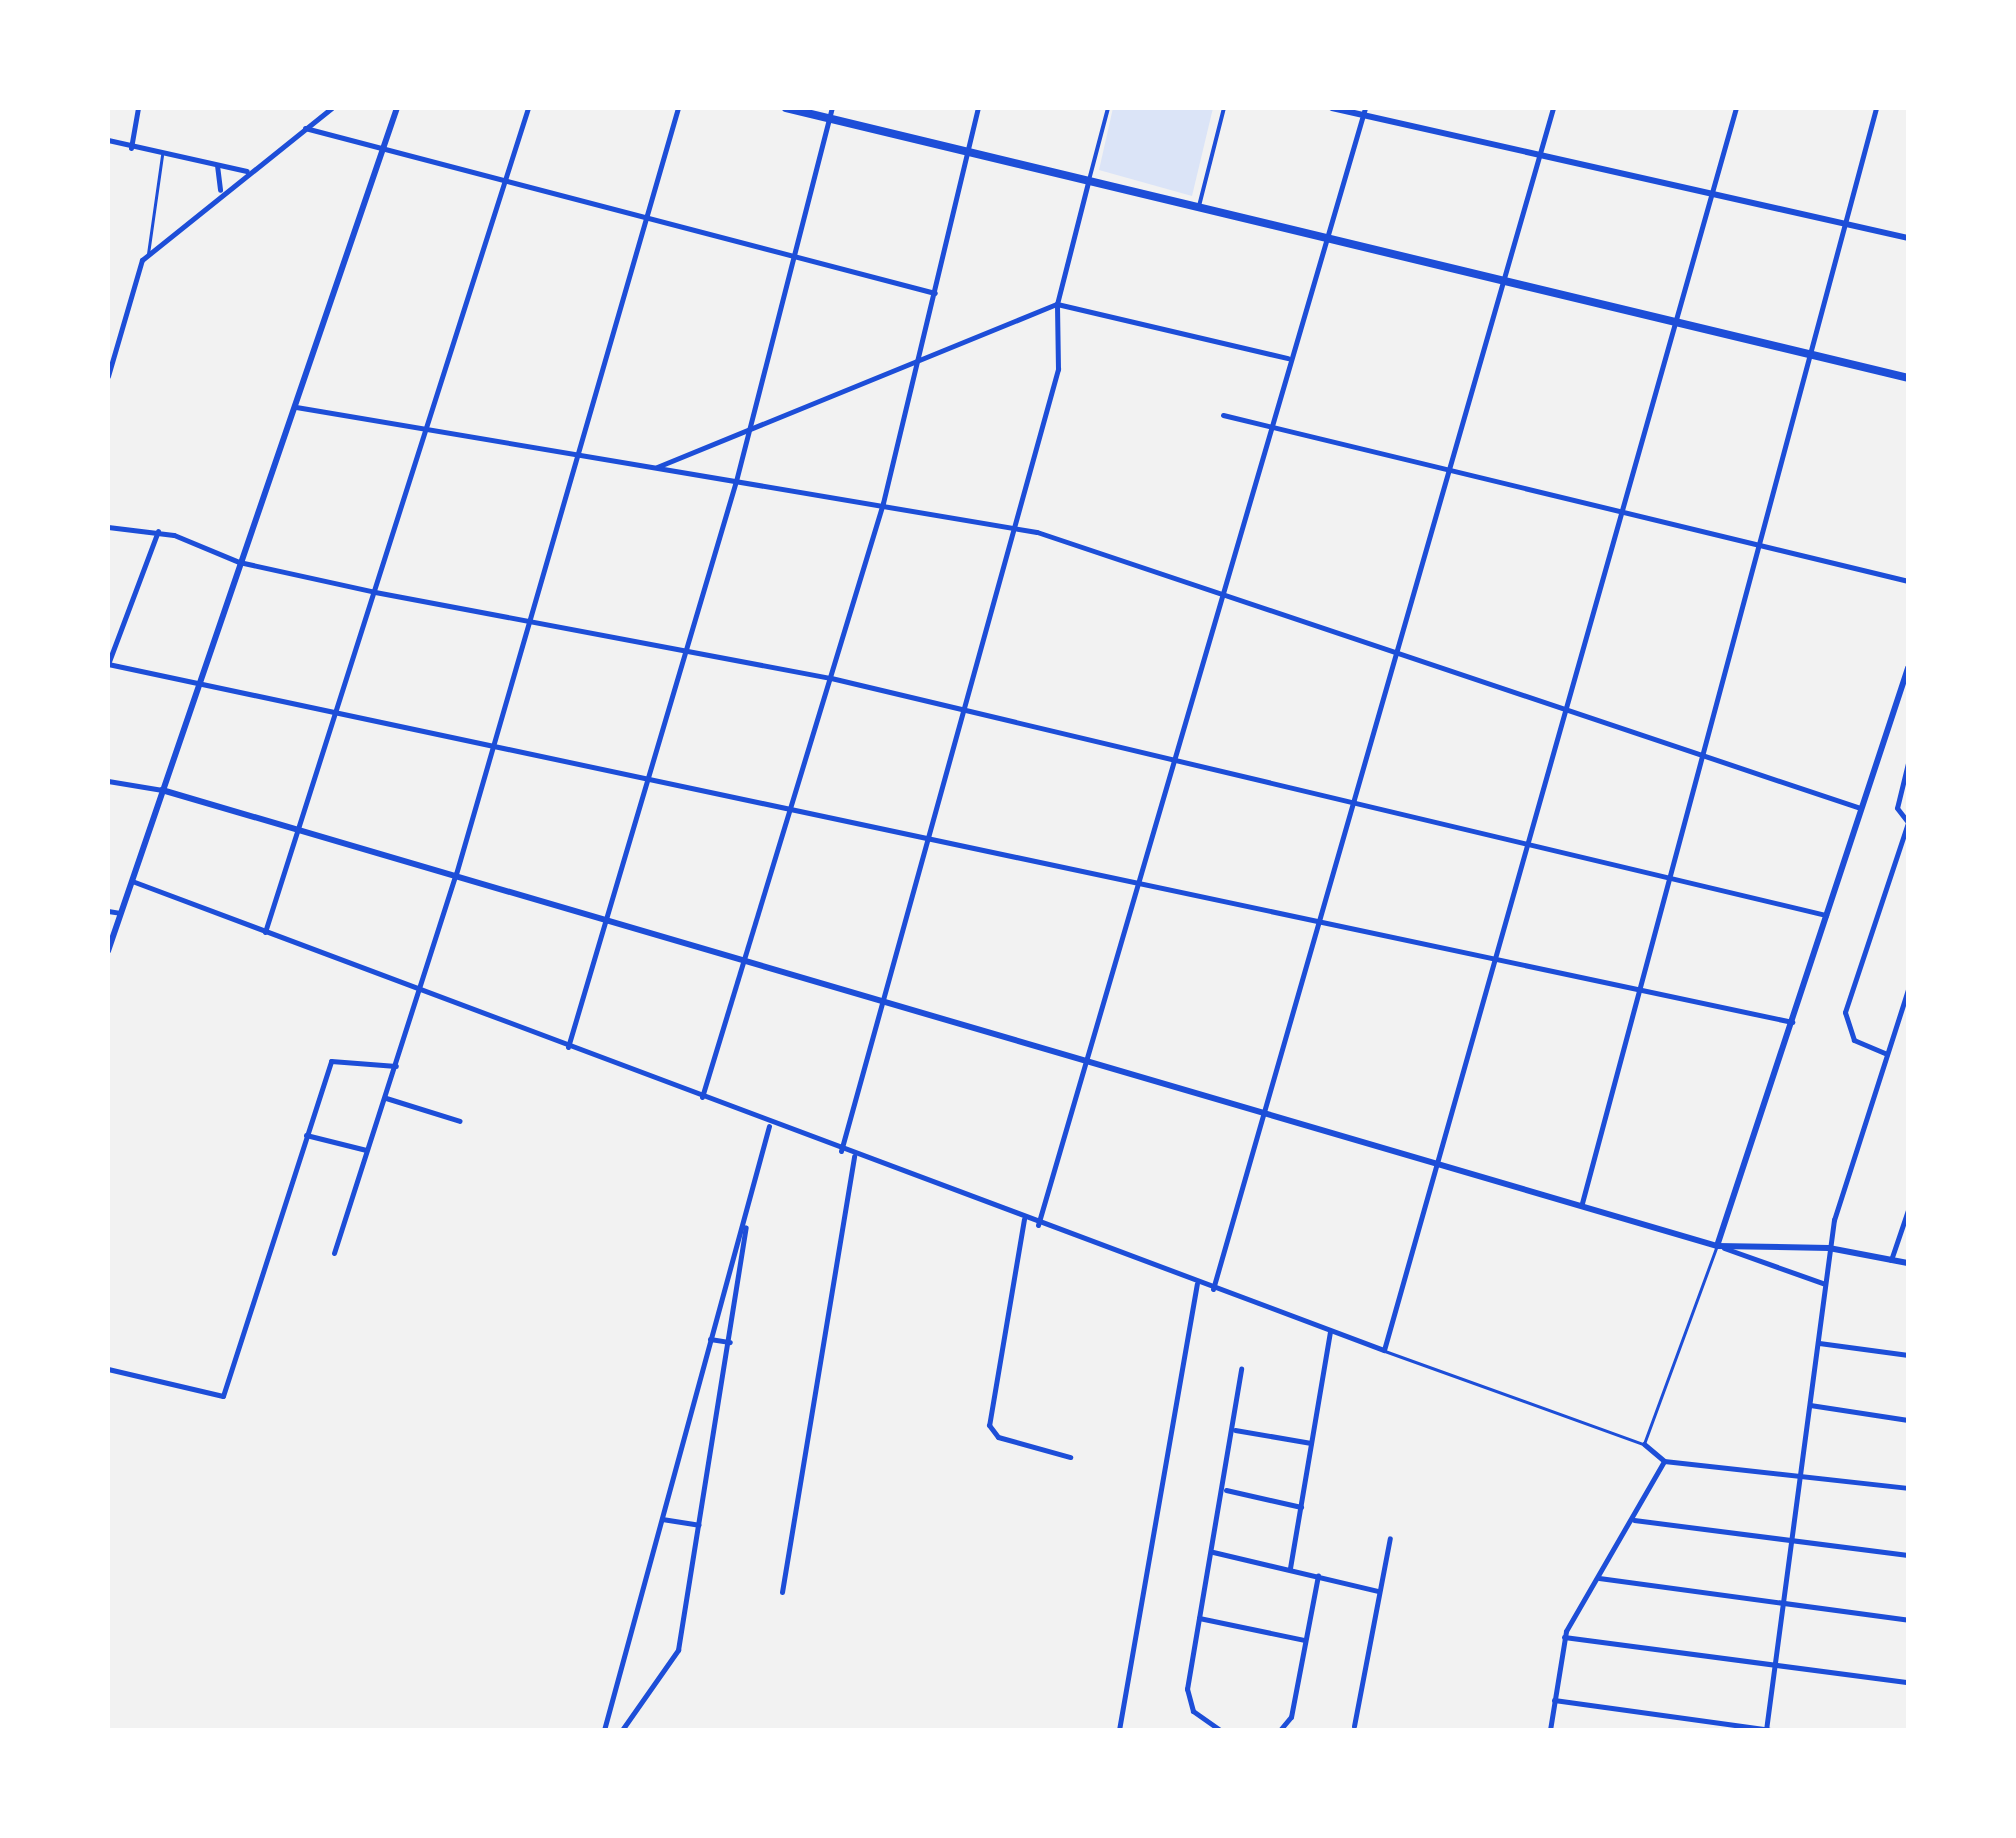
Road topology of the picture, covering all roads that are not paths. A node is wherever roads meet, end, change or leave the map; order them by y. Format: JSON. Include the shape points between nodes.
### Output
{"nodes":[{"id":1,"x":138,"y":108,"type":"edge"},
{"id":2,"x":332,"y":108,"type":"edge"},
{"id":3,"x":397,"y":108,"type":"edge"},
{"id":4,"x":528,"y":108,"type":"edge"},
{"id":5,"x":678,"y":108,"type":"edge"},
{"id":6,"x":786,"y":108,"type":"edge"},
{"id":7,"x":978,"y":108,"type":"edge"},
{"id":8,"x":1108,"y":108,"type":"edge"},
{"id":9,"x":1224,"y":108,"type":"edge"},
{"id":10,"x":1332,"y":108,"type":"edge"},
{"id":11,"x":1552,"y":108,"type":"edge"},
{"id":12,"x":1736,"y":108,"type":"edge"},
{"id":13,"x":1876,"y":108,"type":"edge"},
{"id":14,"x":1364,"y":111,"type":"edge"},
{"id":15,"x":831,"y":112,"type":"edge"},
{"id":16,"x":305,"y":128,"type":"junction"},
{"id":17,"x":108,"y":140,"type":"edge"},
{"id":18,"x":131,"y":148,"type":"junction"},
{"id":19,"x":382,"y":150,"type":"junction"},
{"id":20,"x":968,"y":152,"type":"junction"},
{"id":21,"x":1539,"y":153,"type":"junction"},
{"id":22,"x":162,"y":154,"type":"junction"},
{"id":23,"x":216,"y":166,"type":"junction"},
{"id":24,"x":247,"y":171,"type":"junction"},
{"id":25,"x":1088,"y":182,"type":"junction"},
{"id":26,"x":505,"y":183,"type":"junction"},
{"id":27,"x":220,"y":190,"type":"junction"},
{"id":28,"x":1712,"y":192,"type":"junction"},
{"id":29,"x":1199,"y":206,"type":"junction"},
{"id":30,"x":646,"y":221,"type":"junction"},
{"id":31,"x":1843,"y":224,"type":"junction"},
{"id":32,"x":1322,"y":236,"type":"junction"},
{"id":33,"x":1908,"y":238,"type":"edge"},
{"id":34,"x":148,"y":254,"type":"junction"},
{"id":35,"x":790,"y":258,"type":"junction"},
{"id":36,"x":1503,"y":279,"type":"junction"},
{"id":37,"x":935,"y":293,"type":"junction"},
{"id":38,"x":1057,"y":304,"type":"junction"},
{"id":39,"x":1675,"y":321,"type":"junction"},
{"id":40,"x":1808,"y":354,"type":"junction"},
{"id":41,"x":1288,"y":358,"type":"junction"},
{"id":42,"x":918,"y":364,"type":"junction"},
{"id":43,"x":108,"y":376,"type":"edge"},
{"id":44,"x":1908,"y":378,"type":"edge"},
{"id":45,"x":296,"y":407,"type":"junction"},
{"id":46,"x":1223,"y":415,"type":"dead end"},
{"id":47,"x":1268,"y":425,"type":"junction"},
{"id":48,"x":428,"y":432,"type":"junction"},
{"id":49,"x":746,"y":437,"type":"junction"},
{"id":50,"x":579,"y":459,"type":"junction"},
{"id":51,"x":655,"y":467,"type":"junction"},
{"id":52,"x":1446,"y":470,"type":"junction"},
{"id":53,"x":736,"y":481,"type":"junction"},
{"id":54,"x":883,"y":503,"type":"junction"},
{"id":55,"x":1622,"y":511,"type":"junction"},
{"id":56,"x":108,"y":526,"type":"edge"},
{"id":57,"x":1012,"y":526,"type":"junction"},
{"id":58,"x":158,"y":532,"type":"junction"},
{"id":59,"x":1755,"y":544,"type":"junction"},
{"id":60,"x":239,"y":562,"type":"junction"},
{"id":61,"x":1908,"y":582,"type":"edge"},
{"id":62,"x":375,"y":592,"type":"junction"},
{"id":63,"x":1217,"y":596,"type":"junction"},
{"id":64,"x":530,"y":622,"type":"junction"},
{"id":65,"x":684,"y":650,"type":"junction"},
{"id":66,"x":1392,"y":654,"type":"junction"},
{"id":67,"x":108,"y":665,"type":"edge"},
{"id":68,"x":1908,"y":668,"type":"edge"},
{"id":69,"x":831,"y":678,"type":"junction"},
{"id":70,"x":196,"y":686,"type":"junction"},
{"id":71,"x":965,"y":709,"type":"junction"},
{"id":72,"x":1560,"y":712,"type":"junction"},
{"id":73,"x":335,"y":716,"type":"junction"},
{"id":74,"x":493,"y":749,"type":"junction"},
{"id":75,"x":1698,"y":756,"type":"junction"},
{"id":76,"x":1174,"y":761,"type":"junction"},
{"id":77,"x":1908,"y":764,"type":"edge"},
{"id":78,"x":646,"y":779,"type":"junction"},
{"id":79,"x":108,"y":782,"type":"edge"},
{"id":80,"x":162,"y":790,"type":"junction"},
{"id":81,"x":1352,"y":802,"type":"junction"},
{"id":82,"x":1860,"y":808,"type":"junction"},
{"id":83,"x":790,"y":809,"type":"junction"},
{"id":84,"x":1908,"y":823,"type":"edge"},
{"id":85,"x":299,"y":828,"type":"junction"},
{"id":86,"x":926,"y":838,"type":"junction"},
{"id":87,"x":1523,"y":846,"type":"junction"},
{"id":88,"x":456,"y":874,"type":"junction"},
{"id":89,"x":1668,"y":878,"type":"junction"},
{"id":90,"x":132,"y":881,"type":"junction"},
{"id":91,"x":1140,"y":882,"type":"junction"},
{"id":92,"x":108,"y":911,"type":"edge"},
{"id":93,"x":120,"y":912,"type":"junction"},
{"id":94,"x":1826,"y":916,"type":"junction"},
{"id":95,"x":1322,"y":917,"type":"junction"},
{"id":96,"x":604,"y":918,"type":"junction"},
{"id":97,"x":264,"y":932,"type":"junction"},
{"id":98,"x":108,"y":951,"type":"edge"},
{"id":99,"x":1496,"y":958,"type":"junction"},
{"id":100,"x":744,"y":962,"type":"junction"},
{"id":101,"x":1641,"y":989,"type":"junction"},
{"id":102,"x":1908,"y":989,"type":"edge"},
{"id":103,"x":419,"y":991,"type":"junction"},
{"id":104,"x":880,"y":1003,"type":"junction"},
{"id":105,"x":1792,"y":1022,"type":"junction"},
{"id":106,"x":568,"y":1047,"type":"junction"},
{"id":107,"x":1887,"y":1054,"type":"junction"},
{"id":108,"x":1086,"y":1064,"type":"junction"},
{"id":109,"x":396,"y":1066,"type":"junction"},
{"id":110,"x":702,"y":1097,"type":"junction"},
{"id":111,"x":386,"y":1098,"type":"junction"},
{"id":112,"x":1261,"y":1114,"type":"junction"},
{"id":113,"x":460,"y":1121,"type":"dead end"},
{"id":114,"x":770,"y":1125,"type":"junction"},
{"id":115,"x":306,"y":1135,"type":"junction"},
{"id":116,"x":368,"y":1150,"type":"junction"},
{"id":117,"x":841,"y":1152,"type":"junction"},
{"id":118,"x":854,"y":1156,"type":"junction"},
{"id":119,"x":1439,"y":1162,"type":"junction"},
{"id":120,"x":1582,"y":1203,"type":"junction"},
{"id":121,"x":749,"y":1210,"type":"junction"},
{"id":122,"x":1908,"y":1210,"type":"edge"},
{"id":123,"x":1024,"y":1219,"type":"junction"},
{"id":124,"x":1038,"y":1225,"type":"junction"},
{"id":125,"x":1717,"y":1246,"type":"junction"},
{"id":126,"x":1829,"y":1248,"type":"junction"},
{"id":127,"x":334,"y":1253,"type":"dead end"},
{"id":128,"x":1891,"y":1260,"type":"junction"},
{"id":129,"x":1908,"y":1263,"type":"edge"},
{"id":130,"x":1197,"y":1284,"type":"junction"},
{"id":131,"x":1825,"y":1284,"type":"junction"},
{"id":132,"x":1213,"y":1289,"type":"junction"},
{"id":133,"x":1330,"y":1331,"type":"junction"},
{"id":134,"x":710,"y":1339,"type":"junction"},
{"id":135,"x":730,"y":1342,"type":"junction"},
{"id":136,"x":1819,"y":1343,"type":"junction"},
{"id":137,"x":1384,"y":1350,"type":"junction"},
{"id":138,"x":1908,"y":1355,"type":"edge"},
{"id":139,"x":108,"y":1368,"type":"edge"},
{"id":140,"x":1241,"y":1369,"type":"dead end"},
{"id":141,"x":1810,"y":1405,"type":"junction"},
{"id":142,"x":1908,"y":1420,"type":"edge"},
{"id":143,"x":1236,"y":1430,"type":"junction"},
{"id":144,"x":1311,"y":1444,"type":"junction"},
{"id":145,"x":1644,"y":1444,"type":"junction"},
{"id":146,"x":1070,"y":1456,"type":"dead end"},
{"id":147,"x":1664,"y":1461,"type":"junction"},
{"id":148,"x":1801,"y":1473,"type":"junction"},
{"id":149,"x":1908,"y":1488,"type":"edge"},
{"id":150,"x":1224,"y":1489,"type":"junction"},
{"id":151,"x":1301,"y":1507,"type":"junction"},
{"id":152,"x":662,"y":1519,"type":"junction"},
{"id":153,"x":1634,"y":1520,"type":"junction"},
{"id":154,"x":699,"y":1525,"type":"junction"},
{"id":155,"x":1390,"y":1538,"type":"dead end"},
{"id":156,"x":1792,"y":1539,"type":"junction"},
{"id":157,"x":1214,"y":1552,"type":"junction"},
{"id":158,"x":1908,"y":1555,"type":"edge"},
{"id":159,"x":1290,"y":1568,"type":"junction"},
{"id":160,"x":1318,"y":1576,"type":"junction"},
{"id":161,"x":1600,"y":1578,"type":"junction"},
{"id":162,"x":1378,"y":1591,"type":"junction"},
{"id":163,"x":782,"y":1592,"type":"dead end"},
{"id":164,"x":1783,"y":1603,"type":"junction"},
{"id":165,"x":1199,"y":1618,"type":"junction"},
{"id":166,"x":1908,"y":1620,"type":"edge"},
{"id":167,"x":1564,"y":1638,"type":"junction"},
{"id":168,"x":1304,"y":1640,"type":"junction"},
{"id":169,"x":1775,"y":1666,"type":"junction"},
{"id":170,"x":1908,"y":1682,"type":"edge"},
{"id":171,"x":1554,"y":1700,"type":"junction"},
{"id":172,"x":1354,"y":1726,"type":"dead end"},
{"id":173,"x":604,"y":1730,"type":"edge"},
{"id":174,"x":622,"y":1730,"type":"edge"},
{"id":175,"x":1119,"y":1730,"type":"edge"},
{"id":176,"x":1220,"y":1730,"type":"edge"},
{"id":177,"x":1280,"y":1730,"type":"edge"},
{"id":178,"x":1550,"y":1730,"type":"edge"},
{"id":179,"x":1767,"y":1730,"type":"edge"}],
"edges":[{"from":1,"to":18,"type":"street"},
{"from":2,"to":16,"type":"street"},
{"from":3,"to":19,"type":"street"},
{"from":4,"to":26,"type":"street"},
{"from":5,"to":30,"type":"street"},
{"from":6,"to":15,"type":"main road"},
{"from":7,"to":20,"type":"street"},
{"from":8,"to":25,"type":"street"},
{"from":9,"to":29,"type":"street"},
{"from":10,"to":14,"type":"street"},
{"from":11,"to":21,"type":"street"},
{"from":12,"to":28,"type":"street"},
{"from":13,"to":31,"type":"street"},
{"from":14,"to":21,"type":"street"},
{"from":14,"to":32,"type":"street"},
{"from":15,"to":20,"type":"main road"},
{"from":15,"to":35,"type":"street"},
{"from":16,"to":19,"type":"street"},
{"from":16,"to":24,"type":"street"},
{"from":17,"to":18,"type":"street"},
{"from":18,"to":22,"type":"street"},
{"from":19,"to":26,"type":"street"},
{"from":19,"to":45,"type":"street"},
{"from":20,"to":25,"type":"main road"},
{"from":20,"to":37,"type":"street"},
{"from":21,"to":28,"type":"street"},
{"from":21,"to":36,"type":"street"},
{"from":22,"to":23,"type":"street"},
{"from":22,"to":34,"type":"lane"},
{"from":23,"to":24,"type":"street"},
{"from":23,"to":27,"type":"street"},
{"from":24,"to":27,"type":"street"},
{"from":25,"to":29,"type":"main road"},
{"from":25,"to":38,"type":"street"},
{"from":26,"to":30,"type":"street"},
{"from":26,"to":48,"type":"street"},
{"from":27,"to":34,"type":"street"},
{"from":28,"to":31,"type":"street"},
{"from":28,"to":39,"type":"street"},
{"from":29,"to":32,"type":"main road"},
{"from":30,"to":35,"type":"street"},
{"from":30,"to":50,"type":"street"},
{"from":31,"to":33,"type":"street"},
{"from":31,"to":40,"type":"street"},
{"from":32,"to":36,"type":"main road"},
{"from":32,"to":41,"type":"street"},
{"from":34,"to":43,"type":"street"},
{"from":35,"to":37,"type":"street"},
{"from":35,"to":49,"type":"street"},
{"from":36,"to":39,"type":"main road"},
{"from":36,"to":52,"type":"street"},
{"from":37,"to":42,"type":"street"},
{"from":38,"to":41,"type":"street"},
{"from":38,"to":42,"type":"street"},
{"from":38,"to":57,"type":"street","via":[[1058,369]]},
{"from":39,"to":40,"type":"main road"},
{"from":39,"to":55,"type":"street"},
{"from":40,"to":44,"type":"main road"},
{"from":40,"to":59,"type":"street"},
{"from":41,"to":47,"type":"street"},
{"from":42,"to":49,"type":"street"},
{"from":42,"to":54,"type":"street"},
{"from":45,"to":48,"type":"street"},
{"from":45,"to":60,"type":"street"},
{"from":46,"to":47,"type":"street"},
{"from":47,"to":52,"type":"street"},
{"from":47,"to":63,"type":"street"},
{"from":48,"to":50,"type":"street"},
{"from":48,"to":62,"type":"street"},
{"from":49,"to":51,"type":"street"},
{"from":49,"to":53,"type":"street"},
{"from":50,"to":51,"type":"street"},
{"from":50,"to":64,"type":"street"},
{"from":51,"to":53,"type":"street"},
{"from":52,"to":55,"type":"street"},
{"from":52,"to":66,"type":"street"},
{"from":53,"to":54,"type":"street"},
{"from":53,"to":65,"type":"street"},
{"from":54,"to":57,"type":"street"},
{"from":54,"to":69,"type":"street"},
{"from":55,"to":59,"type":"street"},
{"from":55,"to":72,"type":"street"},
{"from":56,"to":58,"type":"street"},
{"from":57,"to":63,"type":"street"},
{"from":57,"to":71,"type":"street"},
{"from":58,"to":60,"type":"street"},
{"from":58,"to":67,"type":"street"},
{"from":59,"to":61,"type":"street"},
{"from":59,"to":75,"type":"street"},
{"from":60,"to":62,"type":"street"},
{"from":60,"to":70,"type":"street"},
{"from":62,"to":64,"type":"street"},
{"from":62,"to":73,"type":"street"},
{"from":63,"to":66,"type":"street"},
{"from":63,"to":76,"type":"street"},
{"from":64,"to":65,"type":"street"},
{"from":64,"to":74,"type":"street"},
{"from":65,"to":69,"type":"street"},
{"from":65,"to":78,"type":"street"},
{"from":66,"to":72,"type":"street"},
{"from":66,"to":81,"type":"street"},
{"from":67,"to":70,"type":"street"},
{"from":68,"to":82,"type":"street"},
{"from":69,"to":71,"type":"street"},
{"from":69,"to":83,"type":"street"},
{"from":70,"to":73,"type":"street"},
{"from":70,"to":80,"type":"street"},
{"from":71,"to":76,"type":"street"},
{"from":71,"to":86,"type":"street"},
{"from":72,"to":75,"type":"street"},
{"from":72,"to":87,"type":"street"},
{"from":73,"to":74,"type":"street"},
{"from":73,"to":85,"type":"street"},
{"from":74,"to":78,"type":"street"},
{"from":74,"to":88,"type":"street"},
{"from":75,"to":82,"type":"street"},
{"from":75,"to":89,"type":"street"},
{"from":76,"to":81,"type":"street"},
{"from":76,"to":91,"type":"street"},
{"from":77,"to":84,"type":"street","via":[[1896,808]]},
{"from":78,"to":83,"type":"street"},
{"from":78,"to":96,"type":"street"},
{"from":79,"to":80,"type":"street"},
{"from":80,"to":85,"type":"street"},
{"from":80,"to":90,"type":"street"},
{"from":81,"to":87,"type":"street"},
{"from":81,"to":95,"type":"street"},
{"from":82,"to":94,"type":"street"},
{"from":83,"to":86,"type":"street"},
{"from":83,"to":100,"type":"street"},
{"from":84,"to":107,"type":"street","via":[[1845,1012],[1854,1040]]},
{"from":85,"to":88,"type":"street"},
{"from":85,"to":97,"type":"street"},
{"from":86,"to":91,"type":"street"},
{"from":86,"to":104,"type":"street"},
{"from":87,"to":89,"type":"street"},
{"from":87,"to":99,"type":"street"},
{"from":88,"to":96,"type":"street"},
{"from":88,"to":103,"type":"street"},
{"from":89,"to":94,"type":"street"},
{"from":89,"to":101,"type":"street"},
{"from":90,"to":93,"type":"street"},
{"from":90,"to":97,"type":"street"},
{"from":91,"to":95,"type":"street"},
{"from":91,"to":108,"type":"street"},
{"from":92,"to":93,"type":"street"},
{"from":93,"to":98,"type":"street"},
{"from":94,"to":105,"type":"street"},
{"from":95,"to":99,"type":"street"},
{"from":95,"to":112,"type":"street"},
{"from":96,"to":100,"type":"street"},
{"from":96,"to":106,"type":"street"},
{"from":97,"to":103,"type":"street"},
{"from":99,"to":101,"type":"street"},
{"from":99,"to":119,"type":"street"},
{"from":100,"to":104,"type":"street"},
{"from":100,"to":110,"type":"street"},
{"from":101,"to":105,"type":"street"},
{"from":101,"to":120,"type":"street"},
{"from":102,"to":107,"type":"street"},
{"from":103,"to":106,"type":"street"},
{"from":103,"to":109,"type":"street"},
{"from":104,"to":108,"type":"street"},
{"from":104,"to":117,"type":"street"},
{"from":105,"to":125,"type":"street"},
{"from":106,"to":110,"type":"street"},
{"from":107,"to":126,"type":"street"},
{"from":108,"to":112,"type":"street"},
{"from":108,"to":124,"type":"street"},
{"from":109,"to":111,"type":"street"},
{"from":109,"to":115,"type":"street","via":[[331,1061]]},
{"from":110,"to":114,"type":"street"},
{"from":111,"to":113,"type":"street"},
{"from":111,"to":116,"type":"street"},
{"from":112,"to":119,"type":"street"},
{"from":112,"to":132,"type":"street"},
{"from":114,"to":117,"type":"street"},
{"from":114,"to":121,"type":"street"},
{"from":115,"to":116,"type":"street"},
{"from":115,"to":139,"type":"street","via":[[223,1396]]},
{"from":116,"to":127,"type":"street"},
{"from":117,"to":118,"type":"street"},
{"from":118,"to":123,"type":"street"},
{"from":118,"to":163,"type":"street"},
{"from":119,"to":120,"type":"street"},
{"from":119,"to":137,"type":"street"},
{"from":120,"to":125,"type":"street"},
{"from":121,"to":134,"type":"street"},
{"from":121,"to":135,"type":"street"},
{"from":122,"to":128,"type":"street"},
{"from":123,"to":124,"type":"street"},
{"from":123,"to":146,"type":"street","via":[[988,1425],[998,1437]]},
{"from":124,"to":130,"type":"street"},
{"from":125,"to":126,"type":"street"},
{"from":125,"to":131,"type":"street"},
{"from":125,"to":145,"type":"lane"},
{"from":126,"to":128,"type":"street"},
{"from":126,"to":131,"type":"street"},
{"from":128,"to":129,"type":"street"},
{"from":130,"to":132,"type":"street"},
{"from":130,"to":175,"type":"street"},
{"from":131,"to":136,"type":"street"},
{"from":132,"to":133,"type":"street"},
{"from":133,"to":137,"type":"street"},
{"from":133,"to":144,"type":"street"},
{"from":134,"to":135,"type":"street"},
{"from":134,"to":152,"type":"street"},
{"from":135,"to":154,"type":"street"},
{"from":136,"to":138,"type":"street"},
{"from":136,"to":141,"type":"street"},
{"from":137,"to":145,"type":"lane"},
{"from":140,"to":143,"type":"street"},
{"from":141,"to":142,"type":"street"},
{"from":141,"to":148,"type":"street"},
{"from":143,"to":144,"type":"street"},
{"from":143,"to":150,"type":"street"},
{"from":144,"to":151,"type":"street"},
{"from":145,"to":147,"type":"street"},
{"from":147,"to":148,"type":"street"},
{"from":147,"to":153,"type":"street"},
{"from":148,"to":149,"type":"street"},
{"from":148,"to":156,"type":"street"},
{"from":150,"to":151,"type":"street"},
{"from":150,"to":157,"type":"street"},
{"from":151,"to":159,"type":"street"},
{"from":152,"to":154,"type":"street"},
{"from":152,"to":173,"type":"street"},
{"from":153,"to":156,"type":"street"},
{"from":153,"to":161,"type":"street"},
{"from":154,"to":174,"type":"street","via":[[678,1650]]},
{"from":155,"to":162,"type":"street"},
{"from":156,"to":158,"type":"street"},
{"from":156,"to":164,"type":"street"},
{"from":157,"to":159,"type":"street"},
{"from":157,"to":165,"type":"street"},
{"from":159,"to":160,"type":"street"},
{"from":160,"to":162,"type":"street"},
{"from":160,"to":168,"type":"street"},
{"from":161,"to":164,"type":"street"},
{"from":161,"to":167,"type":"street"},
{"from":162,"to":172,"type":"street"},
{"from":164,"to":166,"type":"street"},
{"from":164,"to":169,"type":"street"},
{"from":165,"to":168,"type":"street"},
{"from":165,"to":176,"type":"street","via":[[1187,1689],[1192,1710]]},
{"from":167,"to":169,"type":"street"},
{"from":167,"to":171,"type":"street"},
{"from":168,"to":177,"type":"street"},
{"from":169,"to":170,"type":"street"},
{"from":169,"to":179,"type":"street"},
{"from":171,"to":178,"type":"street"},
{"from":171,"to":179,"type":"street"}]}
